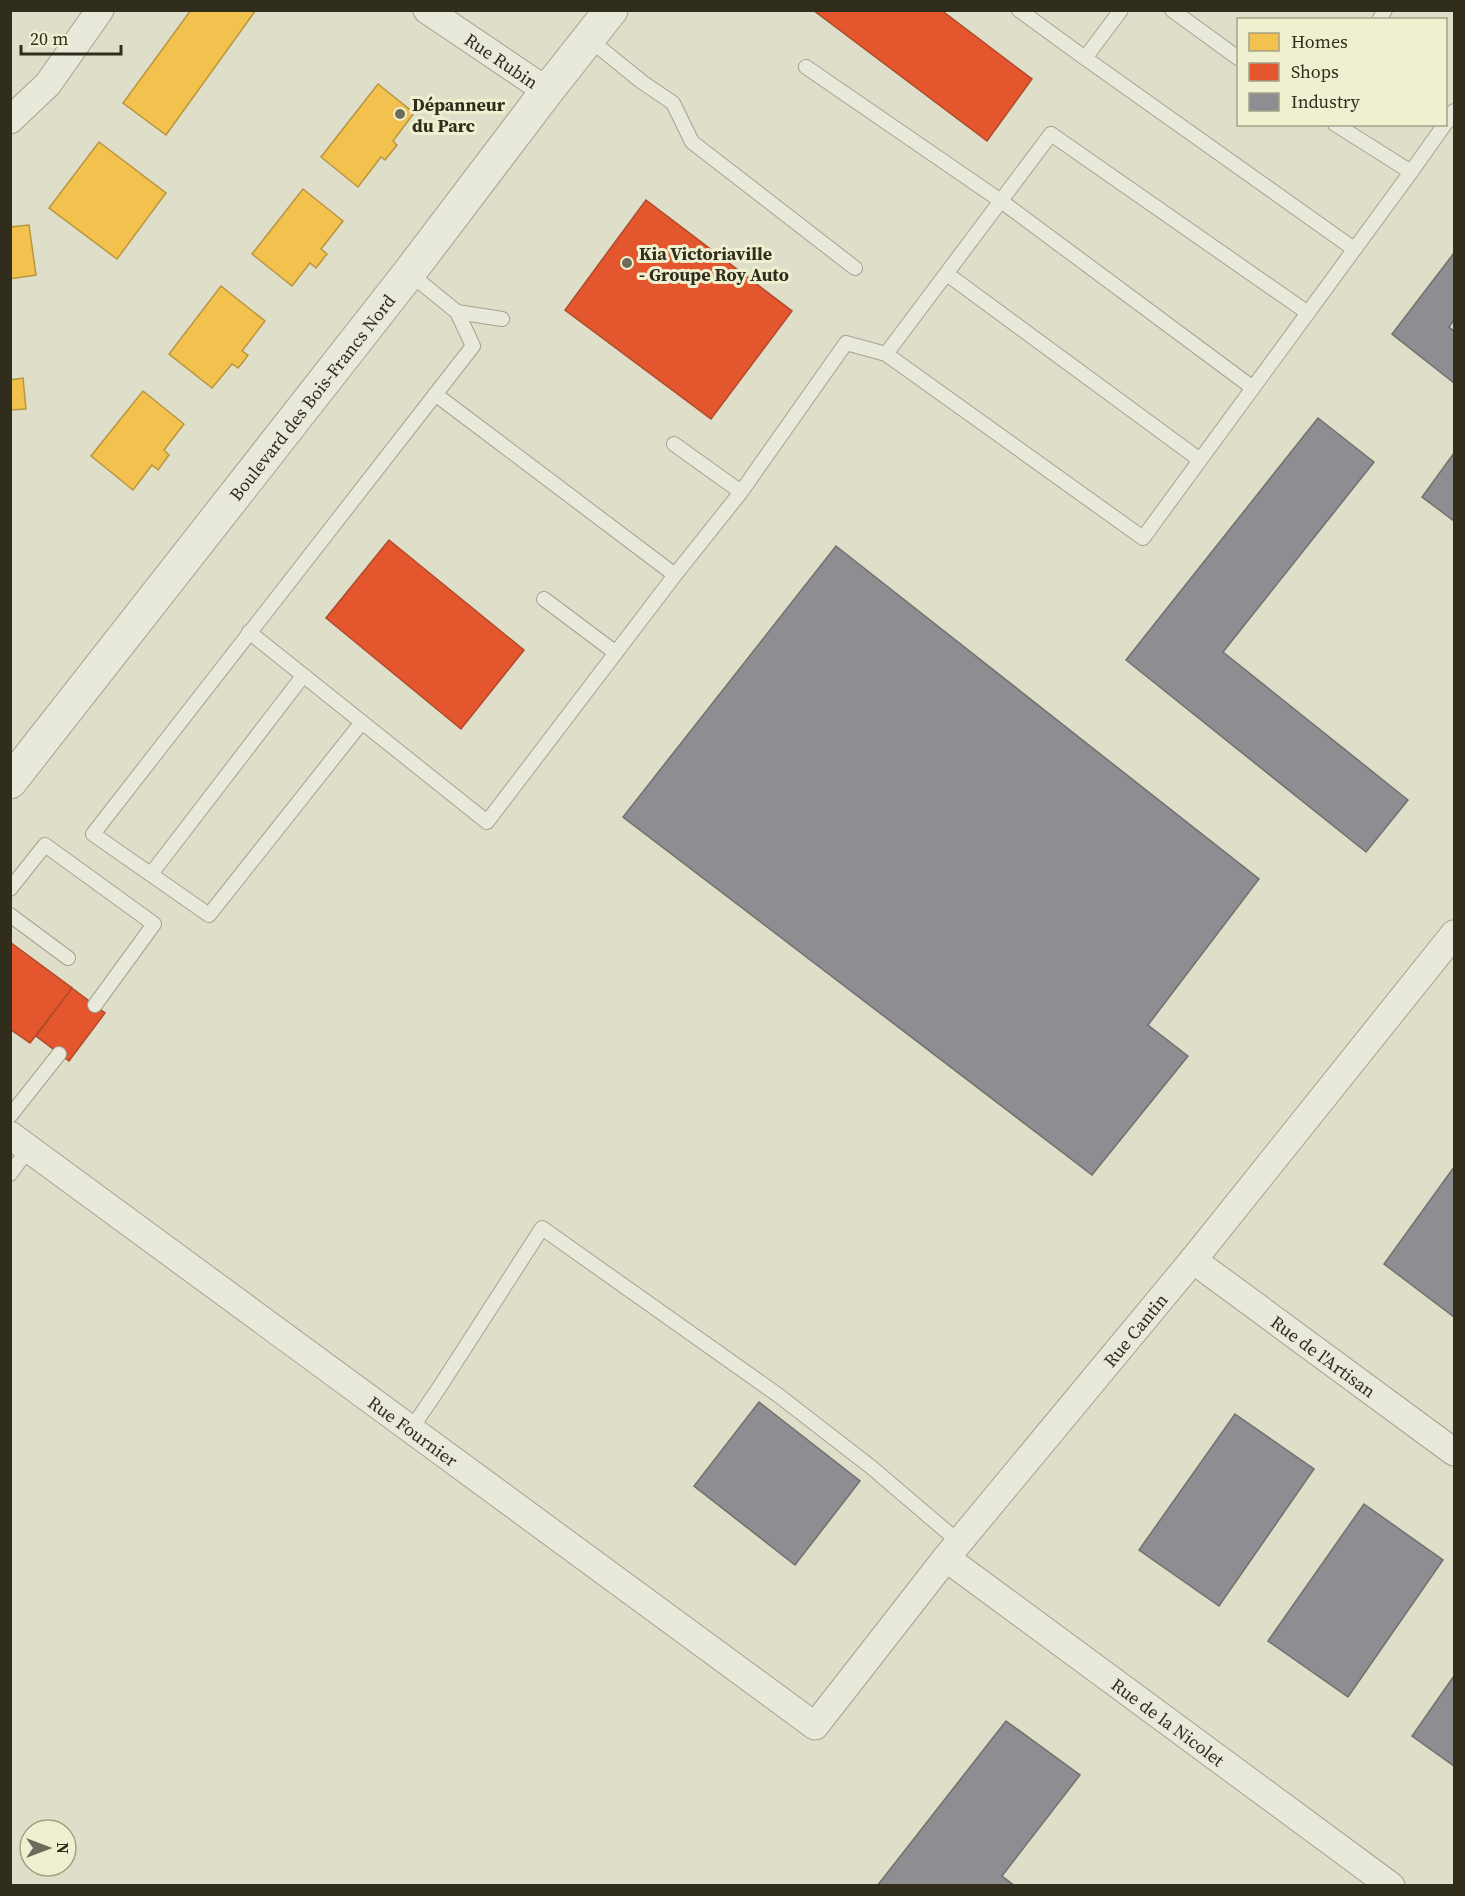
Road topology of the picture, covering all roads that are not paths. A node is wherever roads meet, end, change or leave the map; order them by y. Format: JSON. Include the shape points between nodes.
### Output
{"nodes":[{"id":1,"x":100,"y":10,"type":"edge"},
{"id":2,"x":427,"y":10,"type":"edge"},
{"id":3,"x":611,"y":10,"type":"edge"},
{"id":4,"x":1019,"y":10,"type":"edge"},
{"id":5,"x":1121,"y":10,"type":"edge"},
{"id":6,"x":1172,"y":10,"type":"edge"},
{"id":7,"x":589,"y":39,"type":"junction"},
{"id":8,"x":1237,"y":57,"type":"edge"},
{"id":9,"x":1085,"y":58,"type":"junction"},
{"id":10,"x":806,"y":67,"type":"dead end"},
{"id":11,"x":547,"y":91,"type":"junction"},
{"id":12,"x":10,"y":120,"type":"edge"},
{"id":13,"x":1338,"y":126,"type":"edge"},
{"id":14,"x":1444,"y":126,"type":"edge"},
{"id":15,"x":1411,"y":172,"type":"junction"},
{"id":16,"x":1001,"y":201,"type":"junction"},
{"id":17,"x":1354,"y":249,"type":"junction"},
{"id":18,"x":855,"y":268,"type":"dead end"},
{"id":19,"x":409,"y":273,"type":"junction"},
{"id":20,"x":947,"y":274,"type":"junction"},
{"id":21,"x":457,"y":312,"type":"junction"},
{"id":22,"x":1308,"y":313,"type":"junction"},
{"id":23,"x":502,"y":319,"type":"dead end"},
{"id":24,"x":886,"y":354,"type":"junction"},
{"id":25,"x":1253,"y":388,"type":"junction"},
{"id":26,"x":435,"y":394,"type":"junction"},
{"id":27,"x":674,"y":444,"type":"dead end"},
{"id":28,"x":1200,"y":460,"type":"junction"},
{"id":29,"x":741,"y":492,"type":"junction"},
{"id":30,"x":675,"y":575,"type":"junction"},
{"id":31,"x":544,"y":599,"type":"dead end"},
{"id":32,"x":249,"y":632,"type":"junction"},
{"id":33,"x":616,"y":654,"type":"junction"},
{"id":34,"x":303,"y":676,"type":"junction"},
{"id":35,"x":362,"y":722,"type":"junction"},
{"id":36,"x":10,"y":782,"type":"edge"},
{"id":37,"x":151,"y":874,"type":"junction"},
{"id":38,"x":10,"y":889,"type":"edge"},
{"id":39,"x":10,"y":915,"type":"edge"},
{"id":40,"x":1455,"y":934,"type":"edge"},
{"id":41,"x":68,"y":958,"type":"dead end"},
{"id":42,"x":95,"y":1005,"type":"dead end"},
{"id":43,"x":59,"y":1054,"type":"dead end"},
{"id":44,"x":10,"y":1116,"type":"edge"},
{"id":45,"x":20,"y":1141,"type":"edge"},
{"id":46,"x":10,"y":1174,"type":"edge"},
{"id":47,"x":1193,"y":1260,"type":"junction"},
{"id":48,"x":411,"y":1428,"type":"junction"},
{"id":49,"x":1455,"y":1452,"type":"edge"},
{"id":50,"x":953,"y":1550,"type":"junction"},
{"id":51,"x":815,"y":1726,"type":"joint"},
{"id":52,"x":1391,"y":1886,"type":"edge"}],
"edges":[{"from":1,"to":12,"type":"street","via":[[48,84]]},
{"from":2,"to":11,"type":"street","name":"Rue Rubin"},
{"from":3,"to":7,"type":"street","name":"Boulevard des Bois-Francs Nord"},
{"from":4,"to":9,"type":"lane"},
{"from":5,"to":9,"type":"lane"},
{"from":6,"to":8,"type":"lane"},
{"from":7,"to":11,"type":"street","name":"Boulevard des Bois-Francs Nord"},
{"from":7,"to":18,"type":"lane","via":[[673,103],[692,142]]},
{"from":9,"to":17,"type":"lane"},
{"from":10,"to":16,"type":"lane"},
{"from":11,"to":19,"type":"street","name":"Boulevard des Bois-Francs Nord"},
{"from":13,"to":15,"type":"lane"},
{"from":14,"to":15,"type":"lane"},
{"from":15,"to":17,"type":"lane"},
{"from":16,"to":20,"type":"lane"},
{"from":16,"to":22,"type":"lane","via":[[1051,134]]},
{"from":16,"to":25,"type":"lane"},
{"from":17,"to":22,"type":"lane"},
{"from":19,"to":21,"type":"lane"},
{"from":19,"to":36,"type":"street","name":"Boulevard des Bois-Francs Nord"},
{"from":20,"to":24,"type":"lane"},
{"from":20,"to":28,"type":"lane"},
{"from":21,"to":23,"type":"lane"},
{"from":21,"to":26,"type":"lane","via":[[473,346]]},
{"from":22,"to":25,"type":"lane"},
{"from":24,"to":28,"type":"lane","via":[[1143,538]]},
{"from":24,"to":29,"type":"lane","via":[[846,343]]},
{"from":25,"to":28,"type":"lane"},
{"from":26,"to":30,"type":"lane"},
{"from":26,"to":32,"type":"lane"},
{"from":27,"to":29,"type":"lane"},
{"from":29,"to":30,"type":"lane"},
{"from":30,"to":33,"type":"lane"},
{"from":31,"to":33,"type":"lane"},
{"from":32,"to":34,"type":"lane"},
{"from":32,"to":37,"type":"lane","via":[[93,834]]},
{"from":33,"to":35,"type":"lane","via":[[487,822]]},
{"from":34,"to":35,"type":"lane"},
{"from":34,"to":37,"type":"lane"},
{"from":35,"to":37,"type":"lane","via":[[208,915]]},
{"from":38,"to":42,"type":"lane","via":[[45,845],[154,924]]},
{"from":39,"to":41,"type":"lane"},
{"from":40,"to":47,"type":"street","name":"Rue Cantin"},
{"from":43,"to":44,"type":"lane"},
{"from":45,"to":46,"type":"lane"},
{"from":45,"to":48,"type":"street","name":"Rue Fournier"},
{"from":47,"to":49,"type":"street","name":"Rue de l'Artisan"},
{"from":47,"to":50,"type":"street","name":"Rue Cantin"},
{"from":48,"to":50,"type":"lane","via":[[542,1228],[778,1395],[871,1467]]},
{"from":48,"to":51,"type":"street","name":"Rue Fournier"},
{"from":50,"to":51,"type":"street","name":"Rue Cantin"},
{"from":50,"to":52,"type":"street","name":"Rue de la Nicolet"}]}
